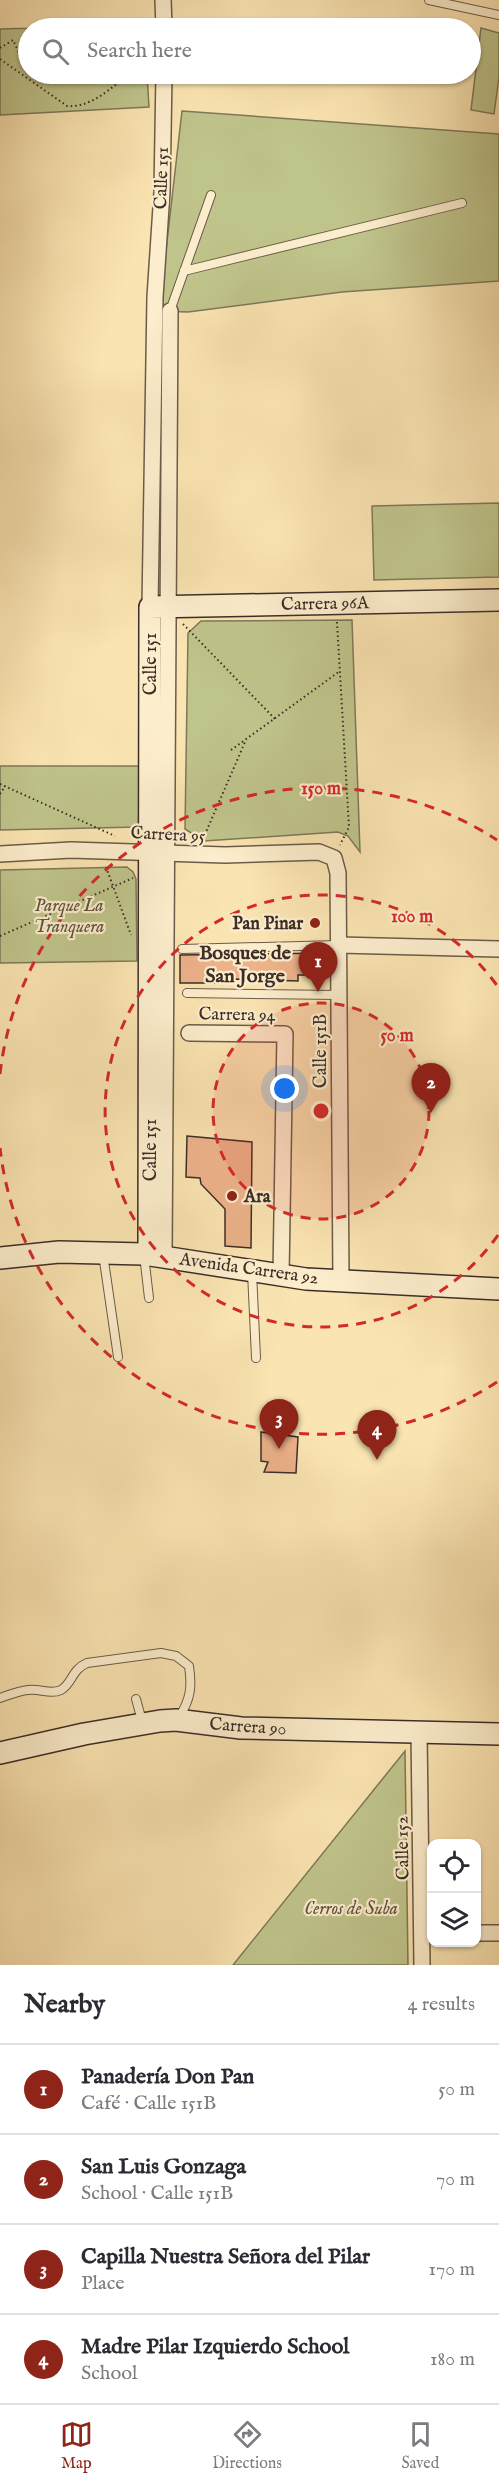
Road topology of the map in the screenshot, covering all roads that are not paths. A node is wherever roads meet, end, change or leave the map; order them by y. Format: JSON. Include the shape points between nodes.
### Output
{"nodes":[{"id":1,"x":163,"y":0,"type":"edge"},
{"id":2,"x":429,"y":0,"type":"edge"},
{"id":3,"x":499,"y":15,"type":"edge"},
{"id":4,"x":164,"y":18,"type":"edge"},
{"id":5,"x":164,"y":84,"type":"edge"},
{"id":6,"x":211,"y":195,"type":"dead end"},
{"id":7,"x":462,"y":203,"type":"dead end"},
{"id":8,"x":184,"y":271,"type":"junction"},
{"id":9,"x":170,"y":311,"type":"joint"},
{"id":10,"x":499,"y":600,"type":"edge"},
{"id":11,"x":158,"y":607,"type":"junction"},
{"id":12,"x":0,"y":854,"type":"edge"},
{"id":13,"x":334,"y":858,"type":"joint"},
{"id":14,"x":155,"y":859,"type":"junction"},
{"id":15,"x":339,"y":945,"type":"junction"},
{"id":16,"x":182,"y":949,"type":"dead end"},
{"id":17,"x":499,"y":949,"type":"edge"},
{"id":18,"x":187,"y":993,"type":"dead end"},
{"id":19,"x":339,"y":995,"type":"junction"},
{"id":20,"x":189,"y":1033,"type":"dead end"},
{"id":21,"x":103,"y":1253,"type":"junction"},
{"id":22,"x":153,"y":1255,"type":"junction"},
{"id":23,"x":0,"y":1258,"type":"edge"},
{"id":24,"x":252,"y":1270,"type":"junction"},
{"id":25,"x":280,"y":1275,"type":"junction"},
{"id":26,"x":341,"y":1281,"type":"junction"},
{"id":27,"x":499,"y":1289,"type":"edge"},
{"id":28,"x":149,"y":1298,"type":"dead end"},
{"id":29,"x":118,"y":1357,"type":"dead end"},
{"id":30,"x":256,"y":1358,"type":"dead end"},
{"id":31,"x":0,"y":1698,"type":"edge"},
{"id":32,"x":135,"y":1699,"type":"dead end"},
{"id":33,"x":176,"y":1720,"type":"junction"},
{"id":34,"x":142,"y":1723,"type":"junction"},
{"id":35,"x":419,"y":1731,"type":"junction"},
{"id":36,"x":499,"y":1734,"type":"edge"},
{"id":37,"x":0,"y":1753,"type":"edge"},
{"id":38,"x":481,"y":1933,"type":"edge"},
{"id":39,"x":499,"y":1933,"type":"edge"},
{"id":40,"x":427,"y":1934,"type":"edge"},
{"id":41,"x":422,"y":1965,"type":"edge"}],
"edges":[{"from":1,"to":4,"type":"street"},
{"from":2,"to":3,"type":"lane"},
{"from":5,"to":11,"type":"street","name":"Calle 151","via":[[162,192],[154,297]]},
{"from":6,"to":8,"type":"lane"},
{"from":7,"to":8,"type":"lane"},
{"from":8,"to":9,"type":"lane"},
{"from":9,"to":11,"type":"street","name":"Calle 151"},
{"from":10,"to":11,"type":"street","name":"Carrera 96A"},
{"from":11,"to":14,"type":"street","name":"Calle 151"},
{"from":12,"to":14,"type":"street","name":"Carrera 95","via":[[99,850]]},
{"from":13,"to":14,"type":"street","name":"Carrera 95","via":[[319,852]]},
{"from":13,"to":15,"type":"street","name":"Calle 151B","via":[[338,873]]},
{"from":14,"to":22,"type":"street","name":"Calle 151"},
{"from":15,"to":16,"type":"lane"},
{"from":15,"to":17,"type":"street"},
{"from":15,"to":19,"type":"street","name":"Calle 151B"},
{"from":18,"to":19,"type":"lane"},
{"from":19,"to":26,"type":"street","name":"Calle 151B"},
{"from":20,"to":25,"type":"street","name":"Carrera 94","via":[[285,1034]]},
{"from":21,"to":22,"type":"street","name":"Avenida Carrera 92"},
{"from":21,"to":23,"type":"street","name":"Avenida Carrera 92","via":[[59,1252]]},
{"from":21,"to":29,"type":"lane"},
{"from":22,"to":24,"type":"street","name":"Avenida Carrera 92"},
{"from":22,"to":28,"type":"lane"},
{"from":24,"to":25,"type":"street","name":"Avenida Carrera 92"},
{"from":24,"to":30,"type":"lane"},
{"from":25,"to":26,"type":"street","name":"Avenida Carrera 92"},
{"from":26,"to":27,"type":"street","name":"Avenida Carrera 92"},
{"from":31,"to":33,"type":"lane","via":[[29,1689],[61,1690],[78,1666],[87,1663],[160,1653],[176,1656],[189,1666],[189,1702]]},
{"from":32,"to":34,"type":"lane"},
{"from":33,"to":34,"type":"street","name":"Carrera 90"},
{"from":33,"to":35,"type":"street","name":"Carrera 90","via":[[241,1728]]},
{"from":34,"to":37,"type":"street","name":"Carrera 90"},
{"from":35,"to":36,"type":"street","name":"Carrera 90"},
{"from":35,"to":40,"type":"street","name":"Calle 152"},
{"from":38,"to":39,"type":"street"},
{"from":40,"to":41,"type":"street","name":"Calle 152"}]}
